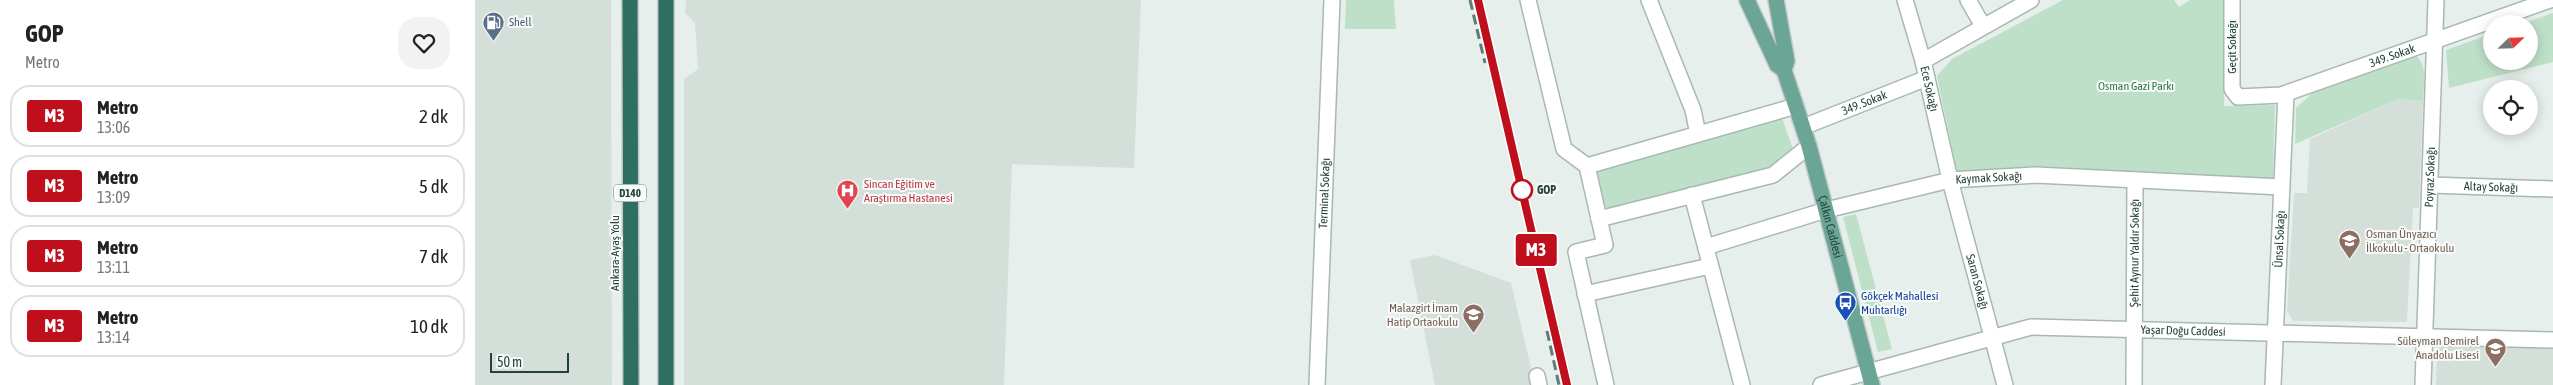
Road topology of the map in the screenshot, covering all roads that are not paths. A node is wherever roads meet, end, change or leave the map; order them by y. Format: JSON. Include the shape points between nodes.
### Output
{"nodes":[{"id":1,"x":630,"y":0,"type":"edge"},
{"id":2,"x":666,"y":0,"type":"edge"},
{"id":3,"x":1332,"y":0,"type":"edge"},
{"id":4,"x":1528,"y":0,"type":"edge"},
{"id":5,"x":1649,"y":0,"type":"edge"},
{"id":6,"x":1747,"y":0,"type":"edge"},
{"id":7,"x":1776,"y":0,"type":"edge"},
{"id":8,"x":1905,"y":0,"type":"edge"},
{"id":9,"x":1968,"y":0,"type":"edge"},
{"id":10,"x":2031,"y":0,"type":"edge"},
{"id":11,"x":2232,"y":0,"type":"edge"},
{"id":12,"x":2436,"y":0,"type":"edge"},
{"id":13,"x":2550,"y":0,"type":"edge"},
{"id":14,"x":1983,"y":26,"type":"junction"},
{"id":15,"x":2435,"y":41,"type":"junction"},
{"id":16,"x":1923,"y":61,"type":"junction"},
{"id":17,"x":1784,"y":70,"type":"junction"},
{"id":18,"x":1927,"y":78,"type":"junction"},
{"id":19,"x":2234,"y":94,"type":"joint"},
{"id":20,"x":2286,"y":94,"type":"junction"},
{"id":21,"x":1796,"y":106,"type":"junction"},
{"id":22,"x":1803,"y":127,"type":"junction"},
{"id":23,"x":1698,"y":134,"type":"junction"},
{"id":24,"x":1809,"y":146,"type":"junction"},
{"id":25,"x":1587,"y":166,"type":"junction"},
{"id":26,"x":1950,"y":180,"type":"junction"},
{"id":27,"x":2135,"y":180,"type":"junction"},
{"id":28,"x":2430,"y":184,"type":"junction"},
{"id":29,"x":2281,"y":187,"type":"junction"},
{"id":30,"x":2553,"y":189,"type":"edge"},
{"id":31,"x":1692,"y":196,"type":"junction"},
{"id":32,"x":1825,"y":210,"type":"junction"},
{"id":33,"x":1599,"y":219,"type":"junction"},
{"id":34,"x":1706,"y":247,"type":"junction"},
{"id":35,"x":1710,"y":266,"type":"junction"},
{"id":36,"x":1585,"y":294,"type":"junction"},
{"id":37,"x":2135,"y":328,"type":"junction"},
{"id":38,"x":2275,"y":332,"type":"junction"},
{"id":39,"x":2424,"y":336,"type":"junction"},
{"id":40,"x":1992,"y":337,"type":"junction"},
{"id":41,"x":2553,"y":340,"type":"edge"},
{"id":42,"x":1871,"y":378,"type":"edge"},
{"id":43,"x":631,"y":385,"type":"edge"},
{"id":44,"x":666,"y":385,"type":"edge"},
{"id":45,"x":1317,"y":385,"type":"edge"},
{"id":46,"x":1606,"y":385,"type":"edge"},
{"id":47,"x":1742,"y":385,"type":"edge"},
{"id":48,"x":1821,"y":385,"type":"edge"},
{"id":49,"x":2005,"y":385,"type":"edge"},
{"id":50,"x":2134,"y":385,"type":"edge"},
{"id":51,"x":2273,"y":385,"type":"edge"},
{"id":52,"x":2423,"y":385,"type":"edge"}],
"edges":[{"from":1,"to":43,"type":"highway","name":"Ankara-Ayaş Yolu","number":"D140"},
{"from":2,"to":44,"type":"highway"},
{"from":3,"to":45,"type":"street","name":"Terminal Sokağı"},
{"from":4,"to":25,"type":"street","via":[[1564,149]]},
{"from":5,"to":23,"type":"street","via":[[1693,110]]},
{"from":6,"to":17,"type":"main road","name":"Çalkın Caddesi","via":[[1777,65]]},
{"from":7,"to":17,"type":"main road","name":"Çalkın Caddesi","via":[[1787,61]]},
{"from":8,"to":16,"type":"street","name":"Ece Sokağı"},
{"from":9,"to":14,"type":"street"},
{"from":10,"to":14,"type":"street"},
{"from":11,"to":19,"type":"street","name":"Geçit Sokağı"},
{"from":12,"to":15,"type":"street","name":"Poyraz Sokağı"},
{"from":13,"to":15,"type":"street","name":"349. Sokak"},
{"from":14,"to":16,"type":"street"},
{"from":15,"to":20,"type":"street","name":"349. Sokak"},
{"from":15,"to":28,"type":"street","name":"Poyraz Sokağı"},
{"from":16,"to":18,"type":"street","name":"Ece Sokağı"},
{"from":17,"to":21,"type":"main road","name":"Çalkın Caddesi"},
{"from":18,"to":22,"type":"street","name":"349. Sokak"},
{"from":18,"to":26,"type":"street","name":"Ece Sokağı"},
{"from":19,"to":20,"type":"street","name":"349. Sokak","via":[[2237,97]]},
{"from":20,"to":29,"type":"street","name":"Ünsal Sokağı"},
{"from":21,"to":22,"type":"main road","name":"Çalkın Caddesi"},
{"from":21,"to":23,"type":"street"},
{"from":22,"to":24,"type":"main road","name":"Çalkın Caddesi"},
{"from":23,"to":25,"type":"street"},
{"from":24,"to":31,"type":"street","via":[[1773,175]]},
{"from":24,"to":32,"type":"main road","name":"Çalkın Caddesi"},
{"from":25,"to":33,"type":"street"},
{"from":26,"to":27,"type":"street","name":"Kaymak Sokağı","via":[[2036,175]]},
{"from":26,"to":32,"type":"street","name":"Kaymak Sokağı"},
{"from":26,"to":40,"type":"street","name":"Saran Sokağı"},
{"from":27,"to":29,"type":"street","name":"Kaymak Sokağı"},
{"from":27,"to":37,"type":"street","name":"Şehit Aynur Yaldır Sokağı"},
{"from":28,"to":30,"type":"street","name":"Altay Sokağı"},
{"from":28,"to":39,"type":"street","name":"Poyraz Sokağı"},
{"from":29,"to":38,"type":"street","name":"Ünsal Sokağı"},
{"from":31,"to":33,"type":"street"},
{"from":31,"to":34,"type":"street"},
{"from":32,"to":34,"type":"street","name":"Kaymak Sokağı"},
{"from":32,"to":42,"type":"main road","name":"Çalkın Caddesi"},
{"from":33,"to":36,"type":"street","via":[[1605,245],[1576,252]]},
{"from":34,"to":35,"type":"street"},
{"from":35,"to":36,"type":"street"},
{"from":35,"to":47,"type":"street"},
{"from":36,"to":46,"type":"street"},
{"from":37,"to":38,"type":"street","name":"Yaşar Doğu Caddesi"},
{"from":37,"to":40,"type":"street","name":"Yaşar Doğu Caddesi","via":[[2031,327]]},
{"from":37,"to":50,"type":"street","name":"Şehit Aynur Yaldır Sokağı"},
{"from":38,"to":39,"type":"street","name":"Yaşar Doğu Caddesi"},
{"from":38,"to":51,"type":"street","name":"Ünsal Sokağı"},
{"from":39,"to":41,"type":"street","name":"Yaşar Doğu Caddesi"},
{"from":39,"to":52,"type":"street","name":"Poyraz Sokağı"},
{"from":40,"to":42,"type":"street","name":"Yaşar Doğu Caddesi"},
{"from":40,"to":49,"type":"street","name":"Saran Sokağı"},
{"from":42,"to":48,"type":"street","name":"Yaşar Doğu Caddesi"}]}
